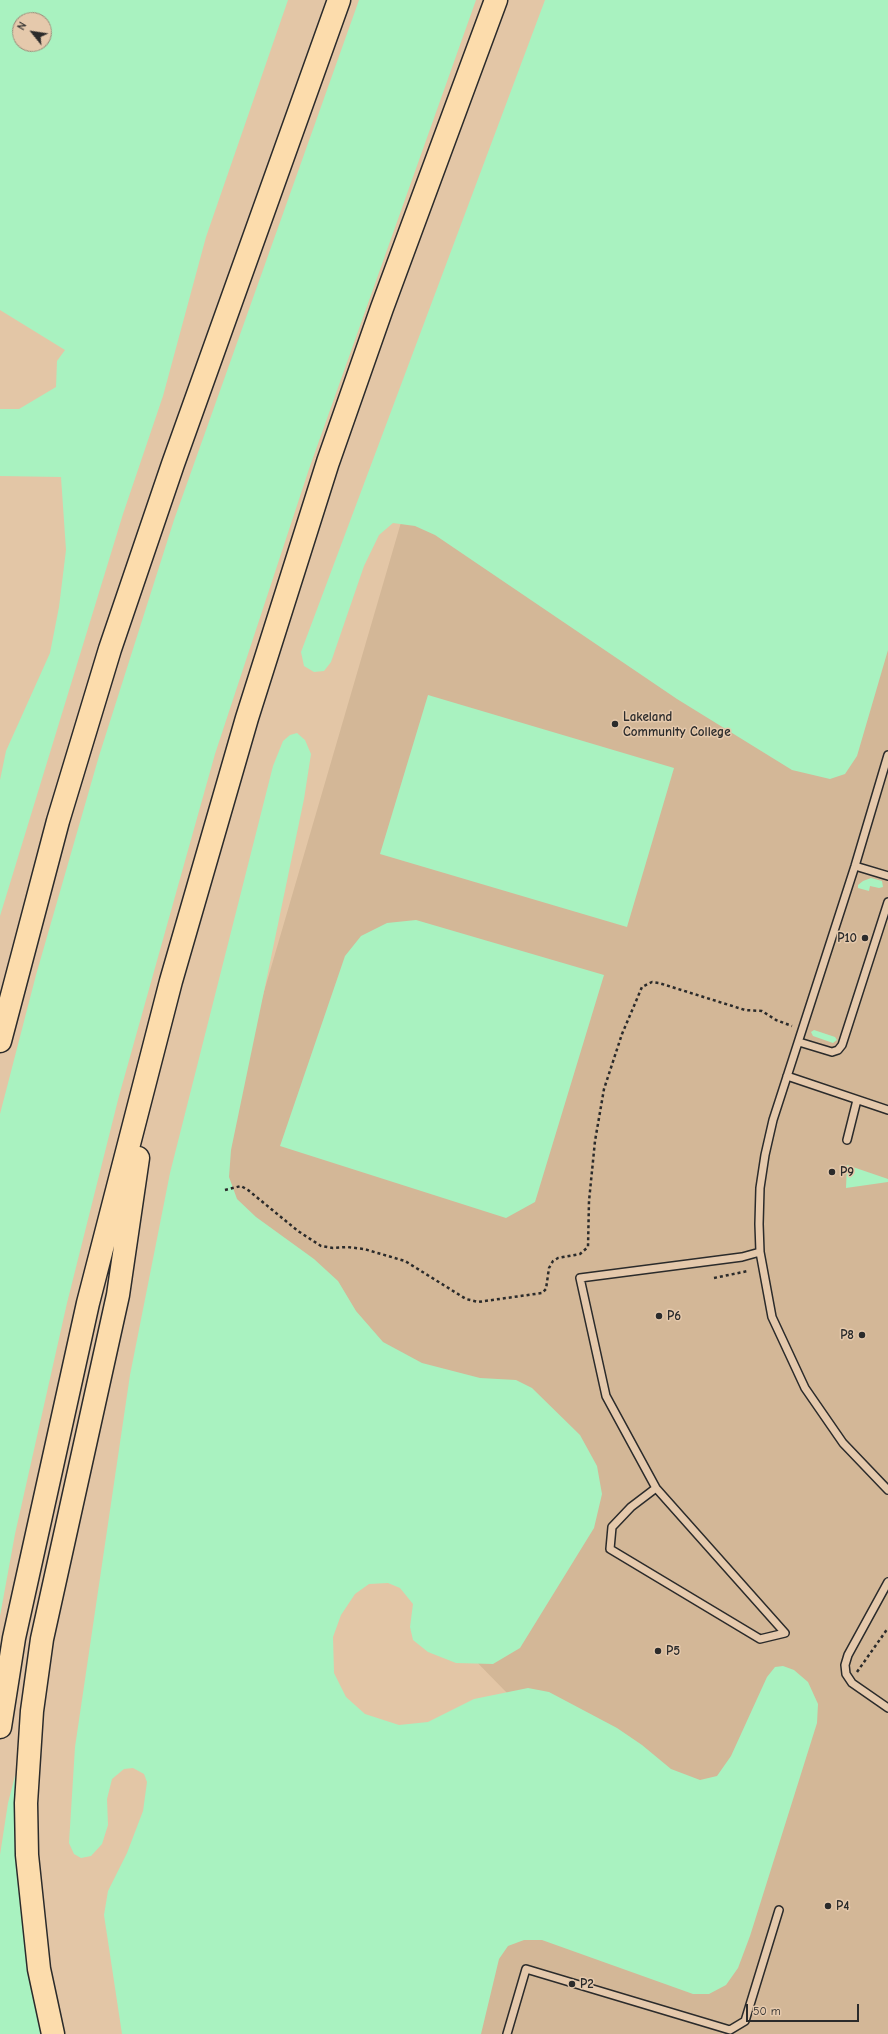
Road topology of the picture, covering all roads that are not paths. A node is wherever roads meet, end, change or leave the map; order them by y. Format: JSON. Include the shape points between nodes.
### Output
{"nodes":[{"id":1,"x":339,"y":0,"type":"edge"},
{"id":2,"x":496,"y":0,"type":"edge"},
{"id":3,"x":888,"y":755,"type":"edge"},
{"id":4,"x":855,"y":866,"type":"junction"},
{"id":5,"x":888,"y":876,"type":"edge"},
{"id":6,"x":888,"y":902,"type":"edge"},
{"id":7,"x":0,"y":1041,"type":"edge"},
{"id":8,"x":798,"y":1042,"type":"junction"},
{"id":9,"x":156,"y":1045,"type":"junction"},
{"id":10,"x":787,"y":1076,"type":"junction"},
{"id":11,"x":857,"y":1100,"type":"junction"},
{"id":12,"x":888,"y":1110,"type":"edge"},
{"id":13,"x":847,"y":1140,"type":"dead end"},
{"id":14,"x":760,"y":1252,"type":"junction"},
{"id":15,"x":656,"y":1488,"type":"junction"},
{"id":16,"x":888,"y":1490,"type":"edge"},
{"id":17,"x":888,"y":1582,"type":"edge"},
{"id":18,"x":888,"y":1708,"type":"edge"},
{"id":19,"x":0,"y":1727,"type":"edge"},
{"id":20,"x":779,"y":1910,"type":"dead end"},
{"id":21,"x":715,"y":2026,"type":"junction"},
{"id":22,"x":53,"y":2034,"type":"edge"},
{"id":23,"x":507,"y":2034,"type":"edge"},
{"id":24,"x":712,"y":2034,"type":"edge"}],
"edges":[{"from":1,"to":7,"type":"highway","via":[[110,649],[58,821]]},
{"from":2,"to":9,"type":"highway","via":[[328,462],[247,718],[171,981]]},
{"from":3,"to":4,"type":"lane"},
{"from":4,"to":5,"type":"lane"},
{"from":4,"to":8,"type":"lane"},
{"from":6,"to":8,"type":"lane","via":[[842,1045],[832,1052]]},
{"from":8,"to":10,"type":"lane"},
{"from":9,"to":19,"type":"highway","via":[[88,1303],[16,1630]]},
{"from":9,"to":22,"type":"highway","via":[[118,1294],[42,1639],[32,1711],[26,1803],[27,1855],[39,1970]]},
{"from":10,"to":11,"type":"lane"},
{"from":10,"to":14,"type":"lane","via":[[765,1155],[760,1188]]},
{"from":11,"to":12,"type":"lane"},
{"from":11,"to":13,"type":"lane"},
{"from":14,"to":15,"type":"lane","via":[[742,1257],[580,1278],[606,1396]]},
{"from":14,"to":16,"type":"lane","via":[[772,1317],[805,1388],[843,1443]]},
{"from":15,"to":15,"type":"lane","via":[[631,1507],[612,1527],[610,1549],[760,1639],[785,1633]]},
{"from":17,"to":18,"type":"lane","via":[[845,1665],[846,1674],[852,1683]]},
{"from":20,"to":21,"type":"lane","via":[[745,2022],[730,2030]]},
{"from":21,"to":23,"type":"lane","via":[[526,1969]]},
{"from":21,"to":24,"type":"lane"}]}
